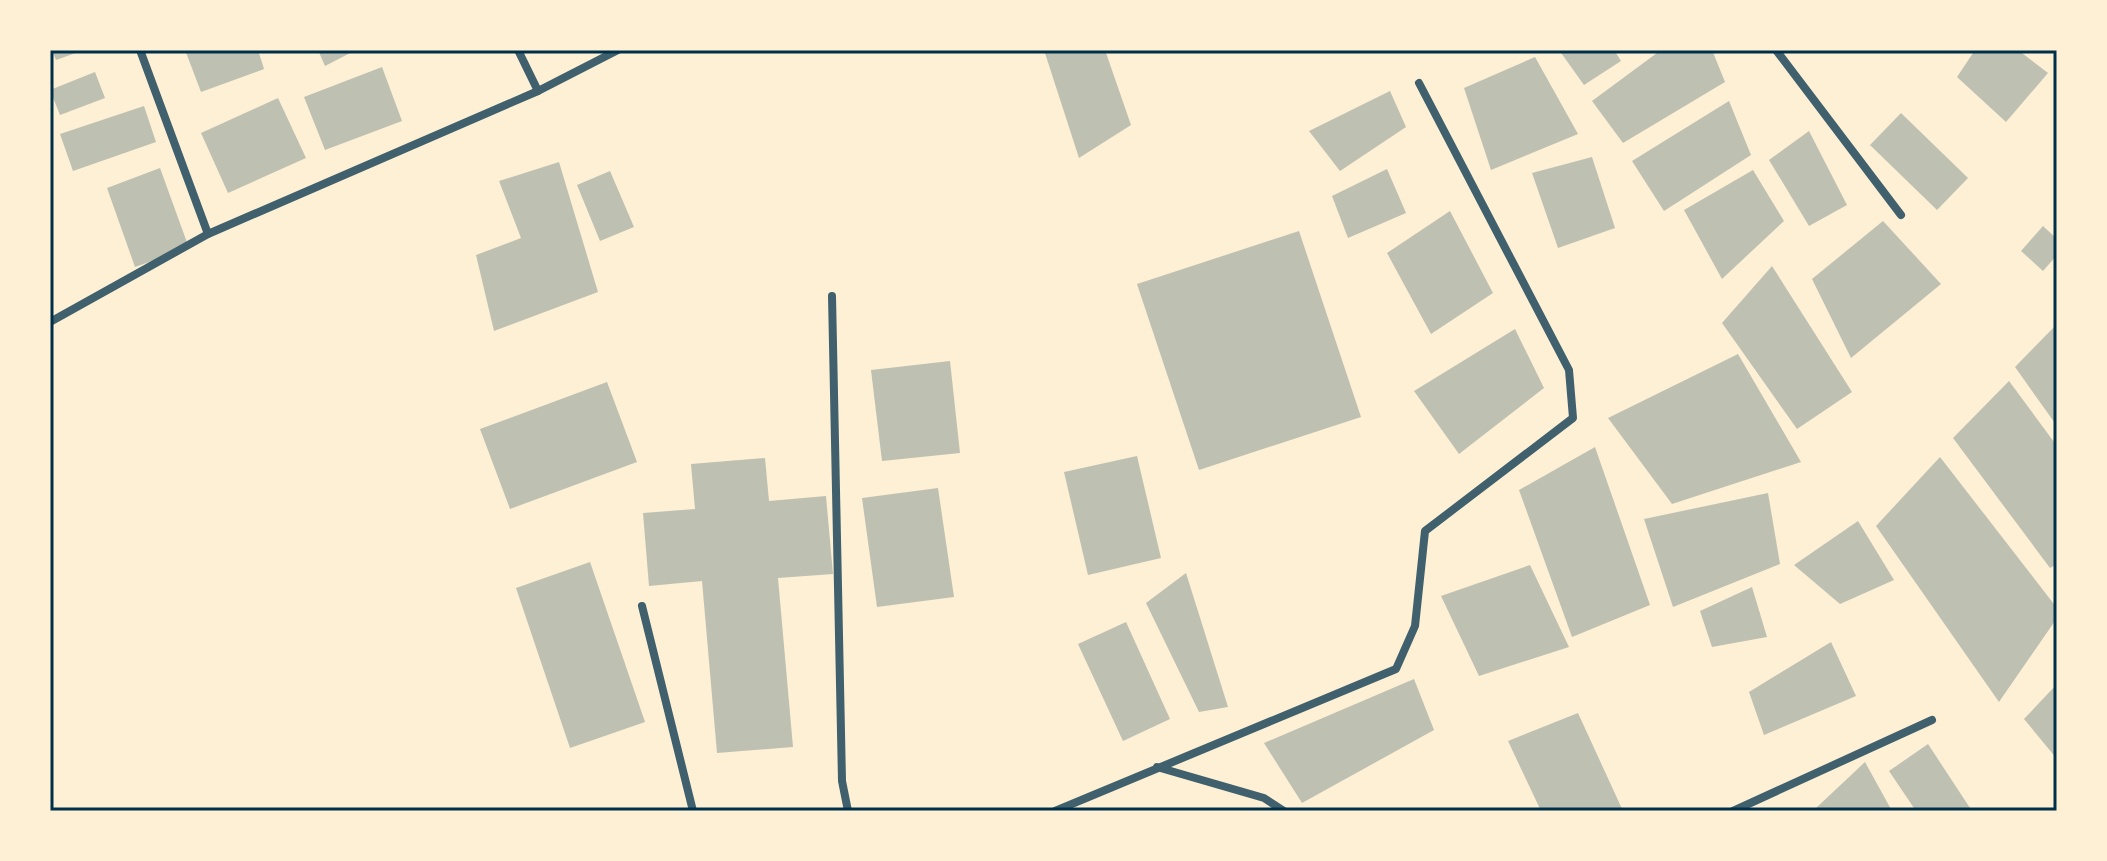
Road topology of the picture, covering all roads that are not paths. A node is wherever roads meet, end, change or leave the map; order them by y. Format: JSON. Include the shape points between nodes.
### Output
{"nodes":[{"id":1,"x":140,"y":50,"type":"edge"},
{"id":2,"x":518,"y":50,"type":"edge"},
{"id":3,"x":618,"y":50,"type":"edge"},
{"id":4,"x":1776,"y":50,"type":"edge"},
{"id":5,"x":1419,"y":83,"type":"dead end"},
{"id":6,"x":538,"y":91,"type":"junction"},
{"id":7,"x":1901,"y":215,"type":"dead end"},
{"id":8,"x":208,"y":234,"type":"junction"},
{"id":9,"x":832,"y":296,"type":"dead end"},
{"id":10,"x":50,"y":322,"type":"edge"},
{"id":11,"x":642,"y":606,"type":"dead end"},
{"id":12,"x":1932,"y":720,"type":"dead end"},
{"id":13,"x":1157,"y":767,"type":"junction"},
{"id":14,"x":693,"y":811,"type":"edge"},
{"id":15,"x":848,"y":811,"type":"edge"},
{"id":16,"x":1055,"y":811,"type":"edge"},
{"id":17,"x":1284,"y":811,"type":"edge"},
{"id":18,"x":1733,"y":811,"type":"edge"}],
"edges":[{"from":1,"to":8,"type":"street"},
{"from":2,"to":6,"type":"street"},
{"from":3,"to":6,"type":"street"},
{"from":4,"to":7,"type":"street"},
{"from":5,"to":13,"type":"street","via":[[1569,370],[1573,418],[1425,531],[1415,626],[1396,669]]},
{"from":6,"to":8,"type":"street"},
{"from":8,"to":10,"type":"street"},
{"from":9,"to":15,"type":"street","via":[[842,781]]},
{"from":11,"to":14,"type":"street"},
{"from":12,"to":18,"type":"street"},
{"from":13,"to":16,"type":"street"},
{"from":13,"to":17,"type":"street","via":[[1264,798]]}]}
